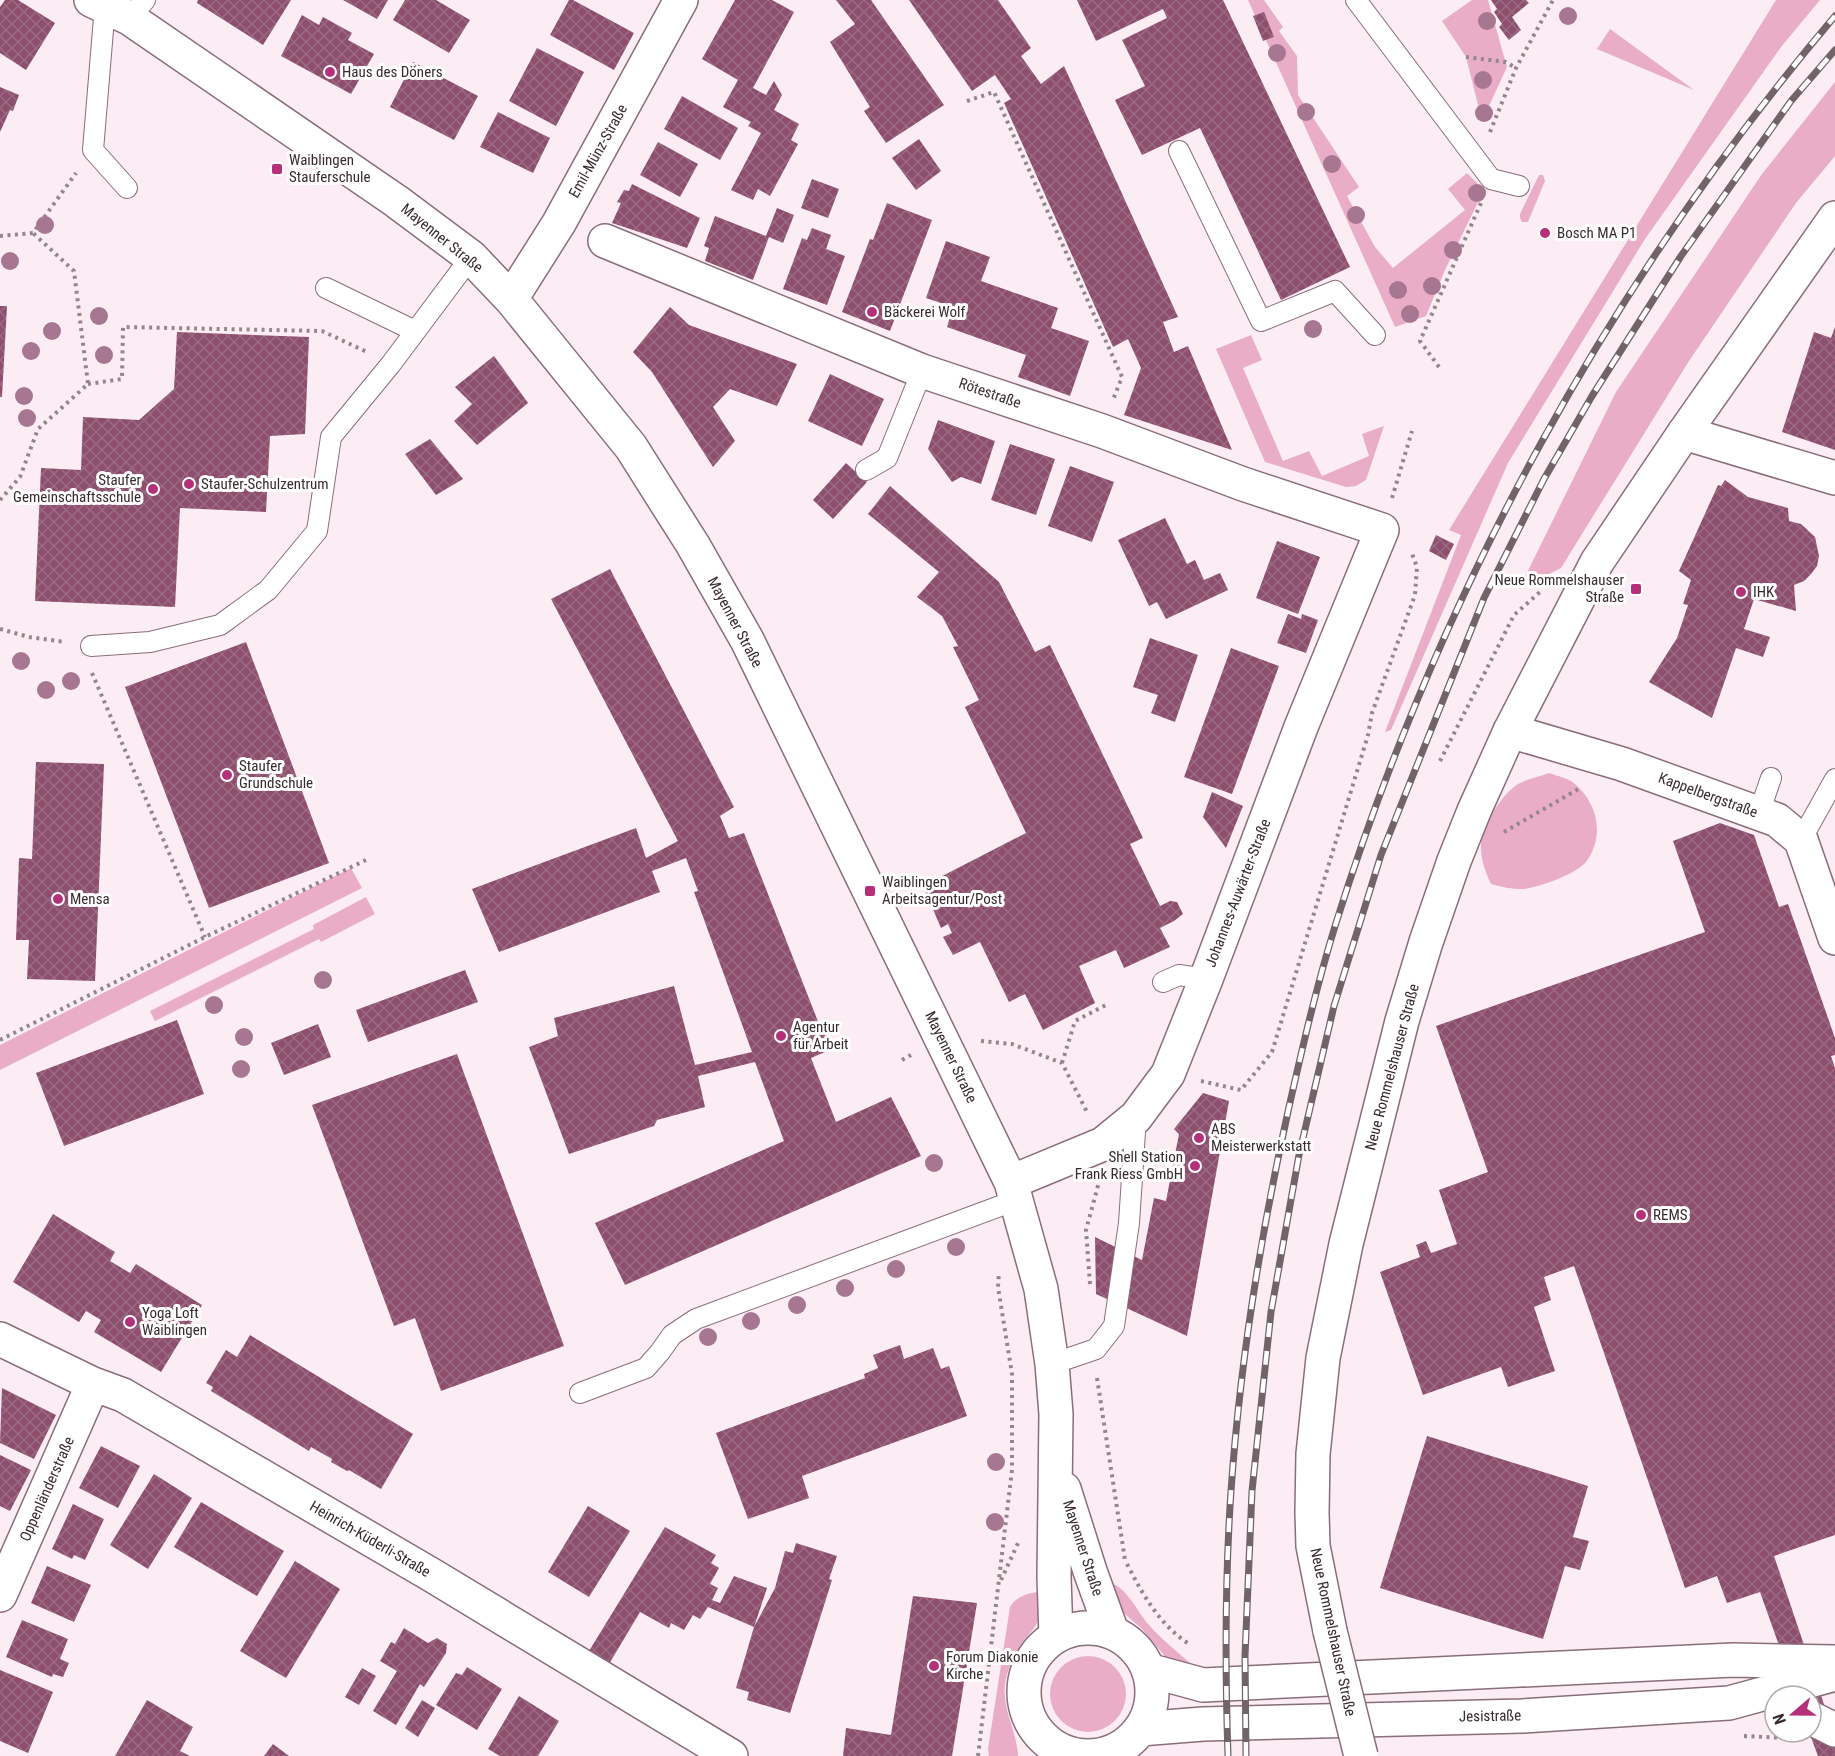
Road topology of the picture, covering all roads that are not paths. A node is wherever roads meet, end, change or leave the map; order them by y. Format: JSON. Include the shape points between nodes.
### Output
{"nodes":[{"id":1,"x":681,"y":0,"type":"edge"},
{"id":2,"x":1356,"y":0,"type":"edge"},
{"id":3,"x":117,"y":6,"type":"edge"},
{"id":4,"x":1179,"y":151,"type":"dead end"},
{"id":5,"x":1518,"y":186,"type":"dead end"},
{"id":6,"x":127,"y":188,"type":"dead end"},
{"id":7,"x":1835,"y":218,"type":"edge"},
{"id":8,"x":605,"y":241,"type":"dead end"},
{"id":9,"x":471,"y":257,"type":"junction"},
{"id":10,"x":326,"y":288,"type":"dead end"},
{"id":11,"x":511,"y":299,"type":"junction"},
{"id":12,"x":415,"y":331,"type":"junction"},
{"id":13,"x":1375,"y":335,"type":"dead end"},
{"id":14,"x":922,"y":370,"type":"junction"},
{"id":15,"x":1684,"y":433,"type":"junction"},
{"id":16,"x":866,"y":470,"type":"dead end"},
{"id":17,"x":1835,"y":478,"type":"edge"},
{"id":18,"x":1382,"y":530,"type":"joint"},
{"id":19,"x":91,"y":646,"type":"road end"},
{"id":20,"x":1510,"y":731,"type":"junction"},
{"id":21,"x":1771,"y":778,"type":"dead end"},
{"id":22,"x":1835,"y":778,"type":"edge"},
{"id":23,"x":1759,"y":813,"type":"junction"},
{"id":24,"x":1801,"y":840,"type":"junction"},
{"id":25,"x":1835,"y":938,"type":"edge"},
{"id":26,"x":1206,"y":979,"type":"junction"},
{"id":27,"x":1163,"y":982,"type":"dead end"},
{"id":28,"x":1136,"y":1117,"type":"junction"},
{"id":29,"x":1013,"y":1191,"type":"junction"},
{"id":30,"x":0,"y":1339,"type":"edge"},
{"id":31,"x":1052,"y":1364,"type":"junction"},
{"id":32,"x":93,"y":1384,"type":"junction"},
{"id":33,"x":580,"y":1393,"type":"dead end"},
{"id":34,"x":1056,"y":1463,"type":"junction"},
{"id":35,"x":0,"y":1595,"type":"edge"},
{"id":36,"x":1112,"y":1632,"type":"junction"},
{"id":37,"x":1056,"y":1636,"type":"junction"},
{"id":38,"x":1835,"y":1662,"type":"edge"},
{"id":39,"x":1148,"y":1670,"type":"junction"},
{"id":40,"x":1835,"y":1674,"type":"edge"},
{"id":41,"x":1729,"y":1703,"type":"junction"},
{"id":42,"x":1763,"y":1708,"type":"edge"},
{"id":43,"x":1140,"y":1729,"type":"junction"},
{"id":44,"x":1033,"y":1743,"type":"edge"},
{"id":45,"x":731,"y":1756,"type":"edge"},
{"id":46,"x":1082,"y":1756,"type":"edge"},
{"id":47,"x":1361,"y":1756,"type":"edge"}],
"edges":[{"from":1,"to":11,"type":"street","name":"Emil-Münz-Straße","via":[[559,223]]},
{"from":2,"to":5,"type":"lane","via":[[1491,179]]},
{"from":3,"to":6,"type":"lane","via":[[93,150]]},
{"from":3,"to":9,"type":"street","name":"Mayenner Straße"},
{"from":4,"to":13,"type":"lane","via":[[1261,321],[1335,291]]},
{"from":7,"to":15,"type":"street","name":"Neue Rommelshauser Straße"},
{"from":8,"to":14,"type":"street","name":"Rötestraße"},
{"from":9,"to":11,"type":"street","name":"Mayenner Straße"},
{"from":9,"to":12,"type":"lane"},
{"from":10,"to":12,"type":"lane"},
{"from":11,"to":29,"type":"street","name":"Mayenner Straße","via":[[631,447],[747,640]]},
{"from":12,"to":19,"type":"lane","via":[[331,436],[317,531],[268,590],[220,625],[150,642]]},
{"from":14,"to":16,"type":"lane","via":[[887,458]]},
{"from":14,"to":18,"type":"street","name":"Rötestraße"},
{"from":15,"to":17,"type":"street"},
{"from":15,"to":20,"type":"street","name":"Neue Rommelshauser Straße","via":[[1597,562]]},
{"from":18,"to":26,"type":"street","name":"Johannes-Auwärter-Straße","via":[[1301,727]]},
{"from":20,"to":23,"type":"street","name":"Kappelbergstraße","via":[[1622,764]]},
{"from":20,"to":47,"type":"street","name":"Neue Rommelshauser Straße","bridge":true,"via":[[1470,821],[1402,1021],[1346,1244],[1323,1358],[1313,1454],[1313,1546]]},
{"from":21,"to":23,"type":"lane"},
{"from":22,"to":24,"type":"lane"},
{"from":23,"to":24,"type":"street","name":"Kappelbergstraße","via":[[1777,820]]},
{"from":24,"to":25,"type":"street"},
{"from":26,"to":27,"type":"lane","via":[[1179,975]]},
{"from":26,"to":28,"type":"street","name":"Johannes-Auwärter-Straße","via":[[1168,1074]]},
{"from":28,"to":29,"type":"street","name":"Johannes-Auwärter-Straße","via":[[1103,1144]]},
{"from":28,"to":31,"type":"lane","via":[[1129,1222],[1114,1326],[1096,1349]]},
{"from":29,"to":31,"type":"street","name":"Mayenner Straße","via":[[1041,1289]]},
{"from":29,"to":33,"type":"lane","via":[[696,1320],[672,1335],[646,1368]]},
{"from":30,"to":32,"type":"street","name":"Heinrich-Küderli-Straße"},
{"from":31,"to":34,"type":"street","name":"Mayenner Straße"},
{"from":32,"to":35,"type":"street","name":"Oppenländerstraße"},
{"from":32,"to":45,"type":"street","name":"Heinrich-Küderli-Straße","via":[[123,1395],[410,1562]]},
{"from":34,"to":36,"type":"street","name":"Mayenner Straße"},
{"from":34,"to":37,"type":"street","name":"Mayenner Straße"},
{"from":36,"to":37,"type":"street","via":[[1083,1628]]},
{"from":36,"to":39,"type":"street","via":[[1128,1641]]},
{"from":37,"to":44,"type":"street","via":[[1031,1662],[1026,1678],[1024,1696]]},
{"from":38,"to":39,"type":"street","via":[[1733,1660],[1203,1685]]},
{"from":39,"to":43,"type":"street","via":[[1152,1690],[1149,1710]]},
{"from":40,"to":41,"type":"street","name":"Jesistraße"},
{"from":41,"to":42,"type":"street"},
{"from":41,"to":43,"type":"street","name":"Jesistraße","via":[[1522,1716]]},
{"from":43,"to":46,"type":"street","via":[[1115,1750]]},
{"from":44,"to":46,"type":"street","via":[[1049,1742]]}]}
